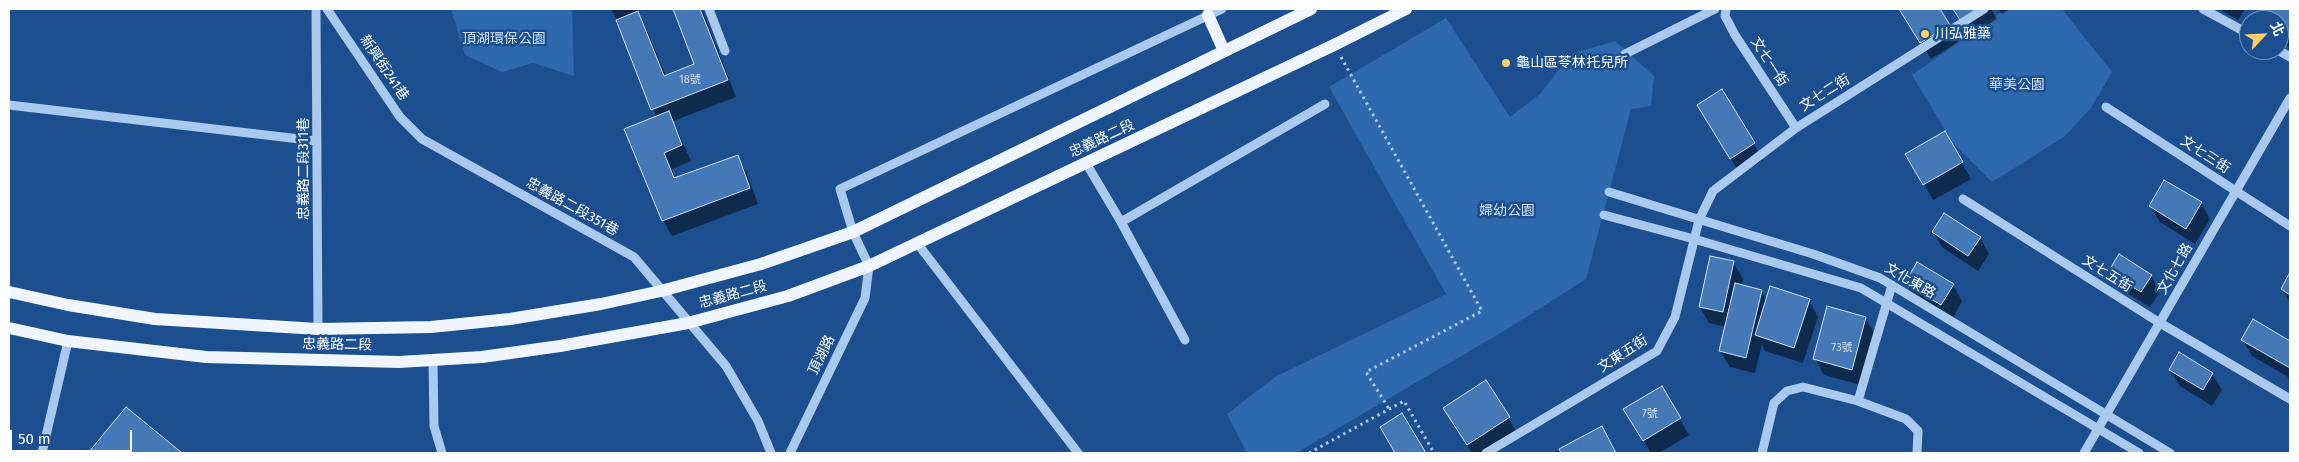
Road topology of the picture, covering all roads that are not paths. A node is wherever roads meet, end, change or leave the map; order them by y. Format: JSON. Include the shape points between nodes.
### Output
{"nodes":[{"id":1,"x":316,"y":9,"type":"edge"},
{"id":2,"x":327,"y":9,"type":"edge"},
{"id":3,"x":709,"y":9,"type":"edge"},
{"id":4,"x":1222,"y":9,"type":"edge"},
{"id":5,"x":1311,"y":9,"type":"edge"},
{"id":6,"x":1406,"y":9,"type":"edge"},
{"id":7,"x":1715,"y":9,"type":"edge"},
{"id":8,"x":1726,"y":9,"type":"edge"},
{"id":9,"x":1984,"y":9,"type":"edge"},
{"id":10,"x":2203,"y":9,"type":"edge"},
{"id":11,"x":1208,"y":16,"type":"junction"},
{"id":12,"x":2239,"y":29,"type":"edge"},
{"id":13,"x":725,"y":51,"type":"dead end"},
{"id":14,"x":1224,"y":51,"type":"junction"},
{"id":15,"x":1625,"y":54,"type":"dead end"},
{"id":16,"x":2290,"y":98,"type":"edge"},
{"id":17,"x":1325,"y":104,"type":"dead end"},
{"id":18,"x":9,"y":105,"type":"edge"},
{"id":19,"x":2106,"y":107,"type":"dead end"},
{"id":20,"x":1796,"y":128,"type":"junction"},
{"id":21,"x":422,"y":139,"type":"joint"},
{"id":22,"x":317,"y":141,"type":"junction"},
{"id":23,"x":1086,"y":163,"type":"junction"},
{"id":24,"x":2236,"y":191,"type":"junction"},
{"id":25,"x":1608,"y":192,"type":"dead end"},
{"id":26,"x":1962,"y":199,"type":"dead end"},
{"id":27,"x":1604,"y":215,"type":"dead end"},
{"id":28,"x":1699,"y":220,"type":"junction"},
{"id":29,"x":1121,"y":222,"type":"junction"},
{"id":30,"x":2290,"y":226,"type":"edge"},
{"id":31,"x":853,"y":232,"type":"junction"},
{"id":32,"x":1694,"y":239,"type":"junction"},
{"id":33,"x":917,"y":243,"type":"junction"},
{"id":34,"x":869,"y":266,"type":"junction"},
{"id":35,"x":1892,"y":285,"type":"junction"},
{"id":36,"x":661,"y":291,"type":"junction"},
{"id":37,"x":9,"y":292,"type":"edge"},
{"id":38,"x":1886,"y":303,"type":"junction"},
{"id":39,"x":688,"y":323,"type":"junction"},
{"id":40,"x":2160,"y":323,"type":"junction"},
{"id":41,"x":9,"y":328,"type":"edge"},
{"id":42,"x":318,"y":329,"type":"junction"},
{"id":43,"x":68,"y":340,"type":"junction"},
{"id":44,"x":1185,"y":340,"type":"dead end"},
{"id":45,"x":433,"y":361,"type":"junction"},
{"id":46,"x":2290,"y":399,"type":"edge"},
{"id":47,"x":1858,"y":401,"type":"junction"},
{"id":48,"x":2104,"y":414,"type":"junction"},
{"id":49,"x":2098,"y":428,"type":"junction"},
{"id":50,"x":42,"y":453,"type":"edge"},
{"id":51,"x":442,"y":453,"type":"edge"},
{"id":52,"x":770,"y":453,"type":"edge"},
{"id":53,"x":790,"y":453,"type":"edge"},
{"id":54,"x":1078,"y":453,"type":"edge"},
{"id":55,"x":1486,"y":453,"type":"edge"},
{"id":56,"x":1762,"y":453,"type":"edge"},
{"id":57,"x":1917,"y":453,"type":"edge"},
{"id":58,"x":2084,"y":453,"type":"edge"},
{"id":59,"x":2139,"y":453,"type":"edge"},
{"id":60,"x":2170,"y":453,"type":"edge"}],
"edges":[{"from":1,"to":22,"type":"street","name":"忠義路二段311巷"},
{"from":2,"to":21,"type":"street","name":"新興街241巷","via":[[400,117]]},
{"from":3,"to":13,"type":"street"},
{"from":4,"to":11,"type":"street"},
{"from":5,"to":14,"type":"main road","name":"忠義路二段"},
{"from":6,"to":23,"type":"main road","name":"忠義路二段"},
{"from":7,"to":15,"type":"street"},
{"from":8,"to":20,"type":"street","name":"文七一街","via":[[1725,16],[1735,35]]},
{"from":9,"to":20,"type":"street","name":"文七二街"},
{"from":10,"to":12,"type":"street"},
{"from":11,"to":14,"type":"main road"},
{"from":11,"to":31,"type":"street","via":[[840,189]]},
{"from":14,"to":31,"type":"main road","name":"忠義路二段"},
{"from":16,"to":24,"type":"street","name":"文化七路"},
{"from":17,"to":29,"type":"street"},
{"from":18,"to":22,"type":"street"},
{"from":19,"to":24,"type":"street","name":"文七三街"},
{"from":20,"to":28,"type":"street","name":"文七二街","via":[[1713,191]]},
{"from":21,"to":36,"type":"street","name":"忠義路二段351巷","via":[[634,257]]},
{"from":22,"to":42,"type":"street","name":"忠義路二段311巷"},
{"from":23,"to":29,"type":"street"},
{"from":23,"to":33,"type":"main road","name":"忠義路二段"},
{"from":24,"to":30,"type":"street","name":"文七三街"},
{"from":24,"to":40,"type":"street","name":"文化七路"},
{"from":25,"to":28,"type":"street","name":"文化東路"},
{"from":26,"to":40,"type":"street","name":"文七五街"},
{"from":27,"to":32,"type":"street"},
{"from":28,"to":32,"type":"street","name":"文東五街"},
{"from":28,"to":35,"type":"street","name":"文化東路","via":[[1821,257]]},
{"from":29,"to":44,"type":"street"},
{"from":31,"to":34,"type":"street"},
{"from":31,"to":36,"type":"main road","name":"忠義路二段","via":[[761,264]]},
{"from":32,"to":38,"type":"street","via":[[1861,288]]},
{"from":32,"to":55,"type":"street","name":"文東五街","via":[[1675,317],[1657,351]]},
{"from":33,"to":34,"type":"main road","name":"忠義路二段"},
{"from":33,"to":54,"type":"street"},
{"from":34,"to":39,"type":"main road","name":"忠義路二段","via":[[788,296]]},
{"from":34,"to":53,"type":"street","name":"頂湖路","via":[[865,298]]},
{"from":35,"to":38,"type":"street"},
{"from":35,"to":48,"type":"street","name":"文化東路"},
{"from":36,"to":39,"type":"street","name":"忠義路二段351巷"},
{"from":36,"to":42,"type":"main road","name":"忠義路二段","via":[[510,319],[431,327]]},
{"from":37,"to":42,"type":"main road","name":"忠義路二段","via":[[155,319]]},
{"from":38,"to":47,"type":"street"},
{"from":38,"to":49,"type":"street"},
{"from":39,"to":45,"type":"main road","name":"忠義路二段","via":[[560,346]]},
{"from":39,"to":52,"type":"street","via":[[726,366],[758,421]]},
{"from":40,"to":46,"type":"street","name":"文七五街"},
{"from":40,"to":48,"type":"street","name":"文化七路"},
{"from":41,"to":43,"type":"main road","name":"忠義路二段"},
{"from":43,"to":45,"type":"main road","name":"忠義路二段","via":[[206,357]]},
{"from":43,"to":50,"type":"street"},
{"from":45,"to":51,"type":"street","via":[[434,426]]},
{"from":47,"to":56,"type":"street","via":[[1803,387],[1787,391],[1774,403]]},
{"from":47,"to":57,"type":"street","via":[[1906,419],[1918,431]]},
{"from":48,"to":49,"type":"street","name":"文化七路"},
{"from":48,"to":60,"type":"street","name":"文化東路"},
{"from":49,"to":58,"type":"street","name":"文化七路"},
{"from":49,"to":59,"type":"street"}]}
